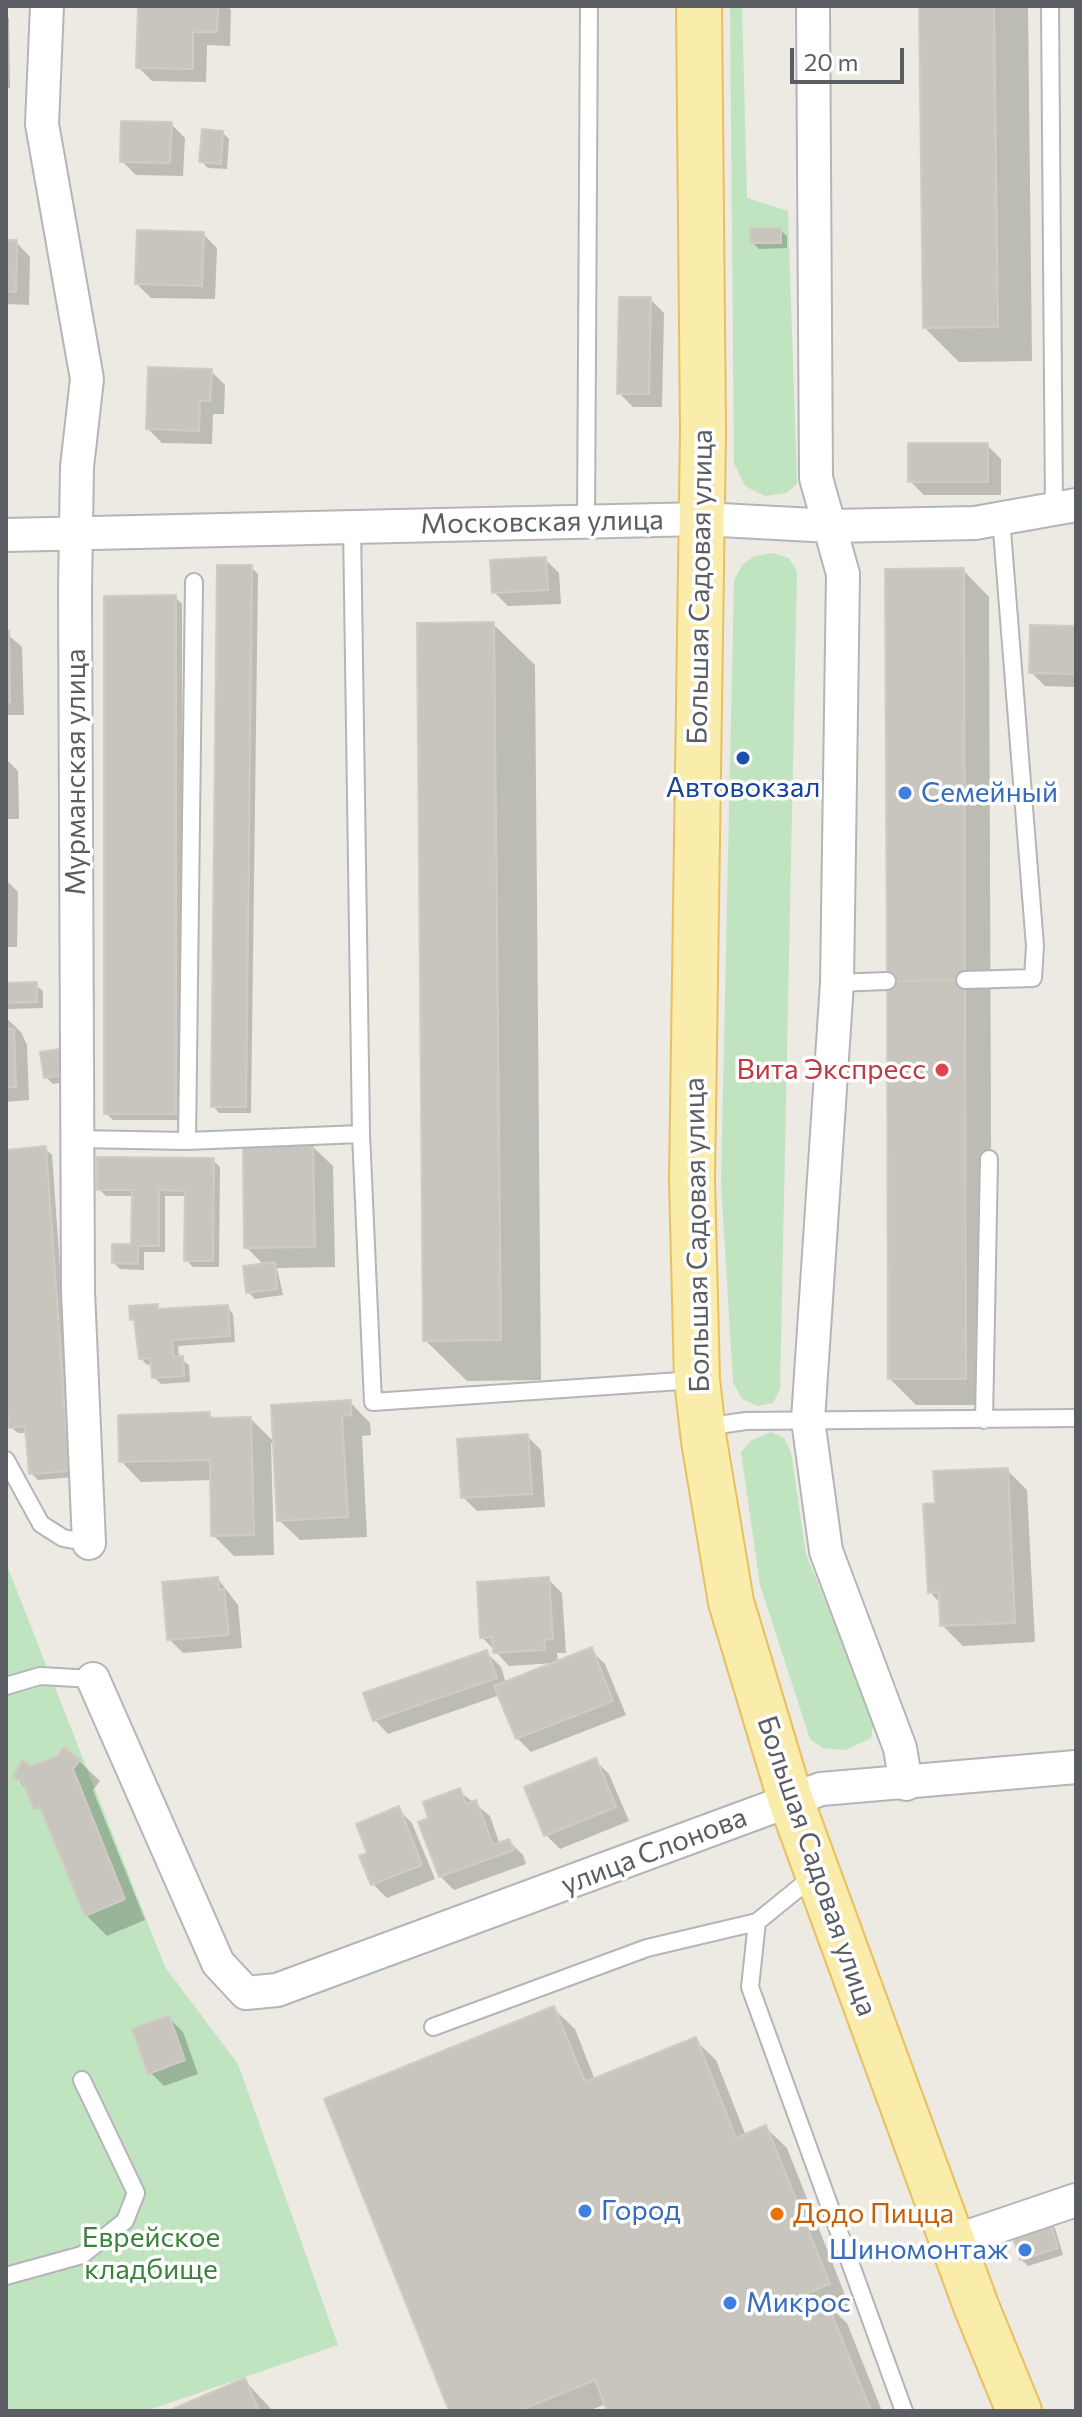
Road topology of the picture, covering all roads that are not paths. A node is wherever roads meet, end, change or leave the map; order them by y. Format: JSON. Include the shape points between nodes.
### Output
{"nodes":[{"id":1,"x":47,"y":6,"type":"edge"},
{"id":2,"x":589,"y":6,"type":"edge"},
{"id":3,"x":699,"y":6,"type":"edge"},
{"id":4,"x":813,"y":6,"type":"edge"},
{"id":5,"x":1050,"y":6,"type":"edge"},
{"id":6,"x":1065,"y":508,"type":"edge"},
{"id":7,"x":1001,"y":518,"type":"junction"},
{"id":8,"x":702,"y":519,"type":"junction"},
{"id":9,"x":586,"y":521,"type":"junction"},
{"id":10,"x":352,"y":525,"type":"junction"},
{"id":11,"x":831,"y":526,"type":"junction"},
{"id":12,"x":75,"y":532,"type":"junction"},
{"id":13,"x":6,"y":535,"type":"edge"},
{"id":14,"x":194,"y":582,"type":"dead end"},
{"id":15,"x":965,"y":980,"type":"dead end"},
{"id":16,"x":887,"y":981,"type":"dead end"},
{"id":17,"x":837,"y":983,"type":"junction"},
{"id":18,"x":361,"y":1134,"type":"junction"},
{"id":19,"x":78,"y":1139,"type":"junction"},
{"id":20,"x":187,"y":1141,"type":"junction"},
{"id":21,"x":989,"y":1159,"type":"dead end"},
{"id":22,"x":697,"y":1380,"type":"junction"},
{"id":23,"x":1076,"y":1418,"type":"edge"},
{"id":24,"x":808,"y":1420,"type":"junction"},
{"id":25,"x":984,"y":1420,"type":"junction"},
{"id":26,"x":703,"y":1428,"type":"junction"},
{"id":27,"x":6,"y":1460,"type":"edge"},
{"id":28,"x":89,"y":1543,"type":"joint"},
{"id":29,"x":93,"y":1679,"type":"joint"},
{"id":30,"x":6,"y":1686,"type":"edge"},
{"id":31,"x":1076,"y":1767,"type":"edge"},
{"id":32,"x":906,"y":1784,"type":"junction"},
{"id":33,"x":790,"y":1798,"type":"junction"},
{"id":34,"x":817,"y":1872,"type":"junction"},
{"id":35,"x":757,"y":1922,"type":"junction"},
{"id":36,"x":433,"y":2027,"type":"dead end"},
{"id":37,"x":82,"y":2080,"type":"dead end"},
{"id":38,"x":1076,"y":2200,"type":"edge"},
{"id":39,"x":952,"y":2242,"type":"junction"},
{"id":40,"x":6,"y":2276,"type":"edge"},
{"id":41,"x":904,"y":2411,"type":"edge"},
{"id":42,"x":1019,"y":2411,"type":"edge"}],
"edges":[{"from":1,"to":12,"type":"street","name":"Мурманская улица","via":[[42,124],[87,379]]},
{"from":2,"to":9,"type":"lane"},
{"from":3,"to":8,"type":"main road","name":"Большая Садовая улица"},
{"from":4,"to":11,"type":"street","via":[[816,478]]},
{"from":5,"to":6,"type":"lane"},
{"from":6,"to":7,"type":"street","name":"Московская улица"},
{"from":7,"to":11,"type":"street","name":"Московская улица"},
{"from":7,"to":15,"type":"lane","via":[[1035,946],[1033,978]]},
{"from":8,"to":9,"type":"street","name":"Московская улица"},
{"from":8,"to":11,"type":"street","name":"Московская улица"},
{"from":8,"to":22,"type":"main road","name":"Большая Садовая улица","via":[[692,1180]]},
{"from":9,"to":10,"type":"street","name":"Московская улица"},
{"from":10,"to":12,"type":"street","name":"Московская улица"},
{"from":10,"to":18,"type":"lane"},
{"from":11,"to":17,"type":"street","via":[[843,574]]},
{"from":12,"to":13,"type":"street","name":"Московская улица"},
{"from":12,"to":19,"type":"street","name":"Мурманская улица"},
{"from":14,"to":20,"type":"lane"},
{"from":16,"to":17,"type":"lane"},
{"from":17,"to":24,"type":"street"},
{"from":18,"to":20,"type":"lane"},
{"from":18,"to":22,"type":"lane","via":[[373,1402]]},
{"from":19,"to":20,"type":"lane"},
{"from":19,"to":28,"type":"street","name":"Мурманская улица","via":[[78,1291]]},
{"from":21,"to":25,"type":"lane"},
{"from":22,"to":26,"type":"main road","name":"Большая Садовая улица"},
{"from":23,"to":25,"type":"lane"},
{"from":24,"to":25,"type":"lane"},
{"from":24,"to":26,"type":"lane"},
{"from":24,"to":32,"type":"street","via":[[826,1551],[900,1748]]},
{"from":26,"to":33,"type":"main road","name":"Большая Садовая улица","via":[[731,1602]]},
{"from":27,"to":28,"type":"lane","via":[[41,1524],[63,1538]]},
{"from":29,"to":30,"type":"lane","via":[[40,1676]]},
{"from":29,"to":33,"type":"street","name":"улица Слонова","via":[[218,1963],[246,1993],[277,1990]]},
{"from":31,"to":32,"type":"street","name":"улица Слонова"},
{"from":32,"to":33,"type":"street","name":"улица Слонова","via":[[821,1789]]},
{"from":33,"to":34,"type":"main road","name":"Большая Садовая улица"},
{"from":34,"to":35,"type":"lane"},
{"from":34,"to":39,"type":"main road","name":"Большая Садовая улица"},
{"from":35,"to":36,"type":"lane","via":[[647,1948]]},
{"from":35,"to":41,"type":"lane","via":[[750,1987]]},
{"from":37,"to":40,"type":"lane","via":[[136,2193],[125,2221],[82,2255]]},
{"from":38,"to":39,"type":"street"},
{"from":39,"to":42,"type":"main road","name":"Большая Садовая улица"}]}
